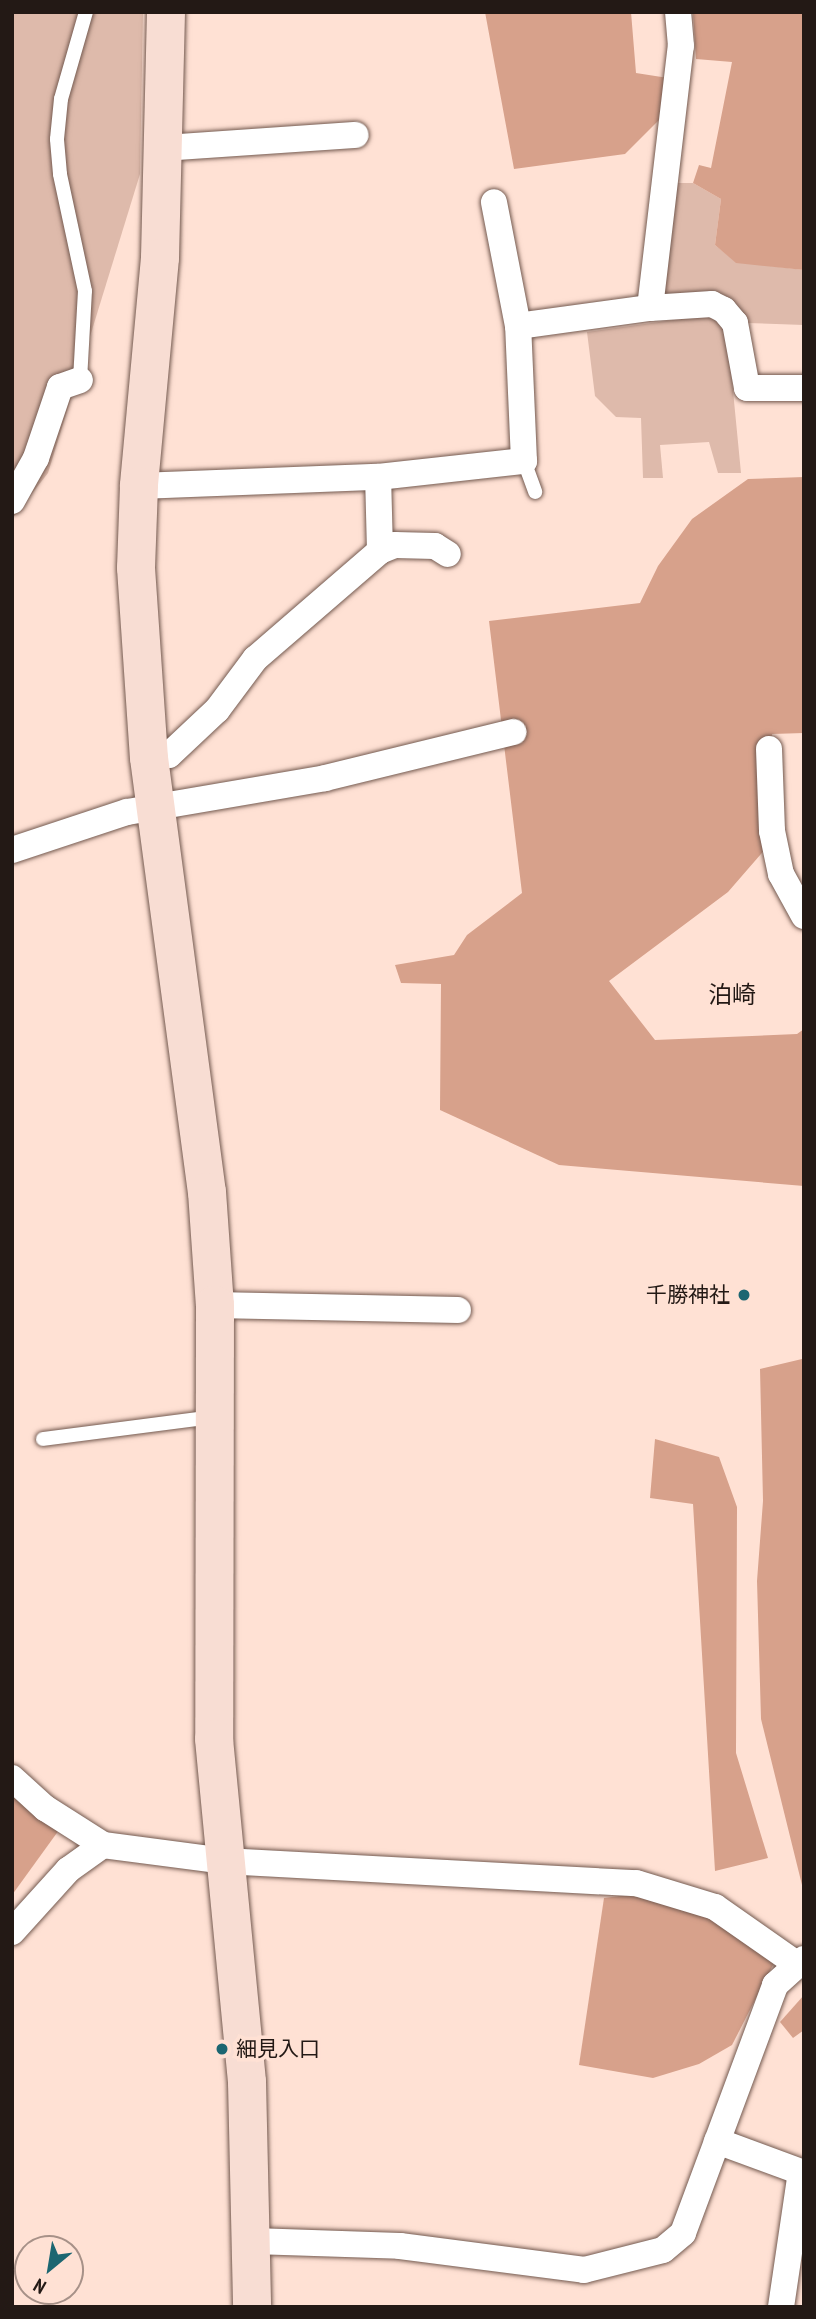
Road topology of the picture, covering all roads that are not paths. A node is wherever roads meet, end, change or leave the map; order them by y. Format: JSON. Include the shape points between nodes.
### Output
{"nodes":[{"id":1,"x":86,"y":12,"type":"edge"},
{"id":2,"x":166,"y":12,"type":"edge"},
{"id":3,"x":678,"y":12,"type":"edge"},
{"id":4,"x":356,"y":135,"type":"dead end"},
{"id":5,"x":164,"y":148,"type":"junction"},
{"id":6,"x":494,"y":202,"type":"dead end"},
{"id":7,"x":650,"y":308,"type":"junction"},
{"id":8,"x":518,"y":326,"type":"junction"},
{"id":9,"x":80,"y":380,"type":"joint"},
{"id":10,"x":804,"y":387,"type":"edge"},
{"id":11,"x":524,"y":461,"type":"junction"},
{"id":12,"x":378,"y":477,"type":"junction"},
{"id":13,"x":139,"y":486,"type":"junction"},
{"id":14,"x":535,"y":492,"type":"dead end"},
{"id":15,"x":12,"y":501,"type":"edge"},
{"id":16,"x":380,"y":551,"type":"junction"},
{"id":17,"x":448,"y":554,"type":"dead end"},
{"id":18,"x":513,"y":732,"type":"dead end"},
{"id":19,"x":769,"y":749,"type":"dead end"},
{"id":20,"x":149,"y":758,"type":"junction"},
{"id":21,"x":158,"y":808,"type":"junction"},
{"id":22,"x":12,"y":850,"type":"edge"},
{"id":23,"x":804,"y":916,"type":"edge"},
{"id":24,"x":215,"y":1305,"type":"junction"},
{"id":25,"x":458,"y":1311,"type":"dead end"},
{"id":26,"x":215,"y":1417,"type":"junction"},
{"id":27,"x":43,"y":1438,"type":"dead end"},
{"id":28,"x":12,"y":1778,"type":"edge"},
{"id":29,"x":103,"y":1844,"type":"junction"},
{"id":30,"x":224,"y":1861,"type":"junction"},
{"id":31,"x":12,"y":1932,"type":"edge"},
{"id":32,"x":799,"y":1961,"type":"edge"},
{"id":33,"x":717,"y":2141,"type":"junction"},
{"id":34,"x":802,"y":2173,"type":"edge"},
{"id":35,"x":253,"y":2241,"type":"junction"},
{"id":36,"x":252,"y":2307,"type":"edge"},
{"id":37,"x":781,"y":2307,"type":"edge"}],
"edges":[{"from":1,"to":9,"type":"lane","via":[[61,99],[57,139],[85,291]]},
{"from":2,"to":5,"type":"street"},
{"from":3,"to":7,"type":"street","via":[[681,46]]},
{"from":4,"to":5,"type":"street"},
{"from":5,"to":13,"type":"street","via":[[160,258]]},
{"from":6,"to":8,"type":"street"},
{"from":7,"to":8,"type":"street"},
{"from":7,"to":10,"type":"street","via":[[712,304],[724,310],[735,323],[747,388]]},
{"from":8,"to":11,"type":"street"},
{"from":9,"to":15,"type":"street","via":[[60,387],[36,458]]},
{"from":11,"to":12,"type":"street"},
{"from":11,"to":14,"type":"lane"},
{"from":12,"to":13,"type":"street"},
{"from":12,"to":16,"type":"street"},
{"from":13,"to":20,"type":"street","via":[[136,581]]},
{"from":16,"to":17,"type":"street","via":[[395,545],[435,546]]},
{"from":16,"to":20,"type":"street","via":[[255,659],[217,710],[169,755]]},
{"from":18,"to":21,"type":"street","via":[[325,778]]},
{"from":19,"to":23,"type":"street","via":[[772,831],[781,873]]},
{"from":20,"to":21,"type":"street"},
{"from":21,"to":22,"type":"street","via":[[127,812]]},
{"from":21,"to":24,"type":"street","via":[[194,1071]]},
{"from":24,"to":25,"type":"street"},
{"from":24,"to":26,"type":"street"},
{"from":26,"to":27,"type":"lane"},
{"from":26,"to":30,"type":"street","via":[[214,1739]]},
{"from":28,"to":29,"type":"street","via":[[45,1808]]},
{"from":29,"to":30,"type":"street"},
{"from":29,"to":31,"type":"street","via":[[68,1870]]},
{"from":30,"to":32,"type":"street","via":[[636,1883],[715,1907]]},
{"from":30,"to":35,"type":"street","via":[[247,2082]]},
{"from":32,"to":33,"type":"street","via":[[775,1985]]},
{"from":33,"to":34,"type":"street"},
{"from":33,"to":35,"type":"street","via":[[683,2233],[663,2250],[626,2262],[584,2270],[400,2246]]},
{"from":34,"to":37,"type":"street"},
{"from":35,"to":36,"type":"street"}]}
